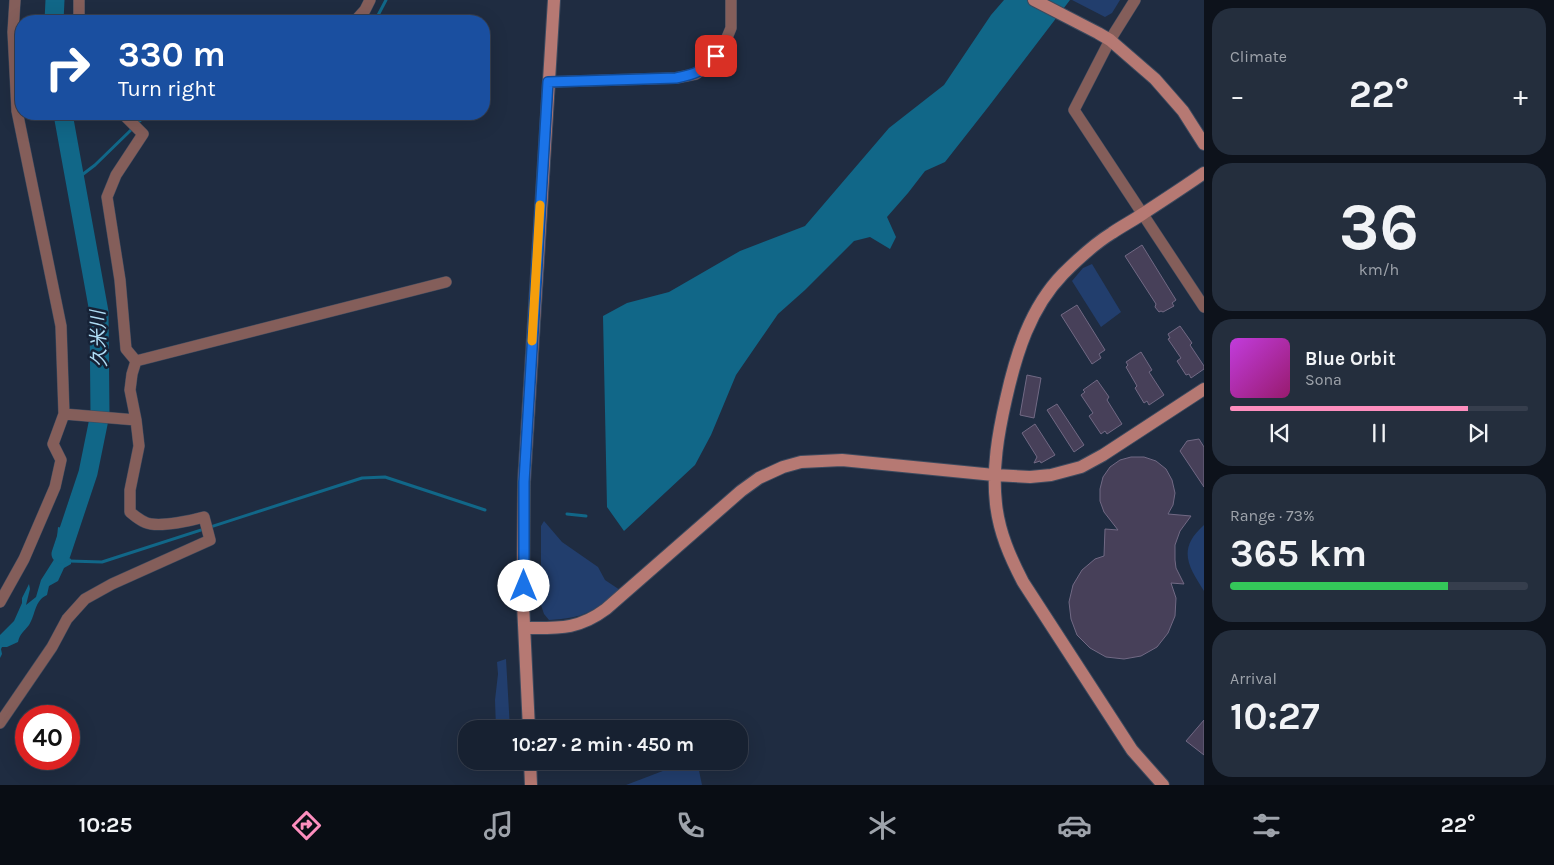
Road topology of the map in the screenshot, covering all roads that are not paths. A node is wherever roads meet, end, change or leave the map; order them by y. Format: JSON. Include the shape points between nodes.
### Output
{"nodes":[{"id":1,"x":15,"y":0,"type":"edge"},
{"id":2,"x":79,"y":0,"type":"edge"},
{"id":3,"x":370,"y":0,"type":"edge"},
{"id":4,"x":554,"y":0,"type":"edge"},
{"id":5,"x":731,"y":0,"type":"edge"},
{"id":6,"x":1034,"y":0,"type":"edge"},
{"id":7,"x":1135,"y":0,"type":"edge"},
{"id":8,"x":79,"y":15,"type":"edge"},
{"id":9,"x":360,"y":15,"type":"edge"},
{"id":10,"x":1110,"y":40,"type":"junction"},
{"id":11,"x":15,"y":72,"type":"edge"},
{"id":12,"x":548,"y":82,"type":"junction"},
{"id":13,"x":19,"y":120,"type":"edge"},
{"id":14,"x":130,"y":120,"type":"edge"},
{"id":15,"x":1204,"y":144,"type":"edge"},
{"id":16,"x":1204,"y":173,"type":"edge"},
{"id":17,"x":1142,"y":214,"type":"junction"},
{"id":18,"x":446,"y":282,"type":"dead end"},
{"id":19,"x":1204,"y":307,"type":"edge"},
{"id":20,"x":136,"y":361,"type":"junction"},
{"id":21,"x":1204,"y":389,"type":"edge"},
{"id":22,"x":64,"y":414,"type":"junction"},
{"id":23,"x":132,"y":420,"type":"junction"},
{"id":24,"x":994,"y":475,"type":"junction"},
{"id":25,"x":0,"y":602,"type":"edge"},
{"id":26,"x":525,"y":628,"type":"junction"},
{"id":27,"x":529,"y":720,"type":"edge"},
{"id":28,"x":0,"y":722,"type":"edge"},
{"id":29,"x":530,"y":770,"type":"edge"},
{"id":30,"x":531,"y":785,"type":"edge"},
{"id":31,"x":1163,"y":785,"type":"edge"}],
"edges":[{"from":1,"to":11,"type":"street"},
{"from":2,"to":8,"type":"street"},
{"from":3,"to":9,"type":"street"},
{"from":4,"to":12,"type":"street"},
{"from":5,"to":12,"type":"street","via":[[731,28],[723,47],[696,74],[676,78]]},
{"from":6,"to":10,"type":"street"},
{"from":7,"to":10,"type":"street"},
{"from":10,"to":15,"type":"street","via":[[1155,79]]},
{"from":10,"to":17,"type":"street","via":[[1074,110]]},
{"from":12,"to":26,"type":"street","via":[[524,482]]},
{"from":13,"to":22,"type":"street","via":[[61,326]]},
{"from":14,"to":20,"type":"street","via":[[143,134],[116,174],[107,197],[120,280],[126,350]]},
{"from":16,"to":17,"type":"street"},
{"from":17,"to":19,"type":"street"},
{"from":17,"to":24,"type":"street","via":[[1081,256],[1042,300],[1027,327],[1014,363],[998,433]]},
{"from":18,"to":20,"type":"street"},
{"from":20,"to":23,"type":"street","via":[[130,390]]},
{"from":21,"to":24,"type":"street","via":[[1081,467],[1030,477]]},
{"from":22,"to":23,"type":"street"},
{"from":22,"to":25,"type":"street","via":[[53,444],[61,460],[55,487],[24,559]]},
{"from":23,"to":28,"type":"street","via":[[139,446],[130,490],[130,512],[151,524],[204,517],[210,540],[85,599],[67,619],[52,647]]},
{"from":24,"to":26,"type":"street","via":[[842,460],[801,462],[783,467],[741,491],[594,618],[575,626]]},
{"from":24,"to":31,"type":"street","via":[[996,505],[1008,553],[1132,750]]},
{"from":26,"to":27,"type":"street"},
{"from":29,"to":30,"type":"street"}]}
